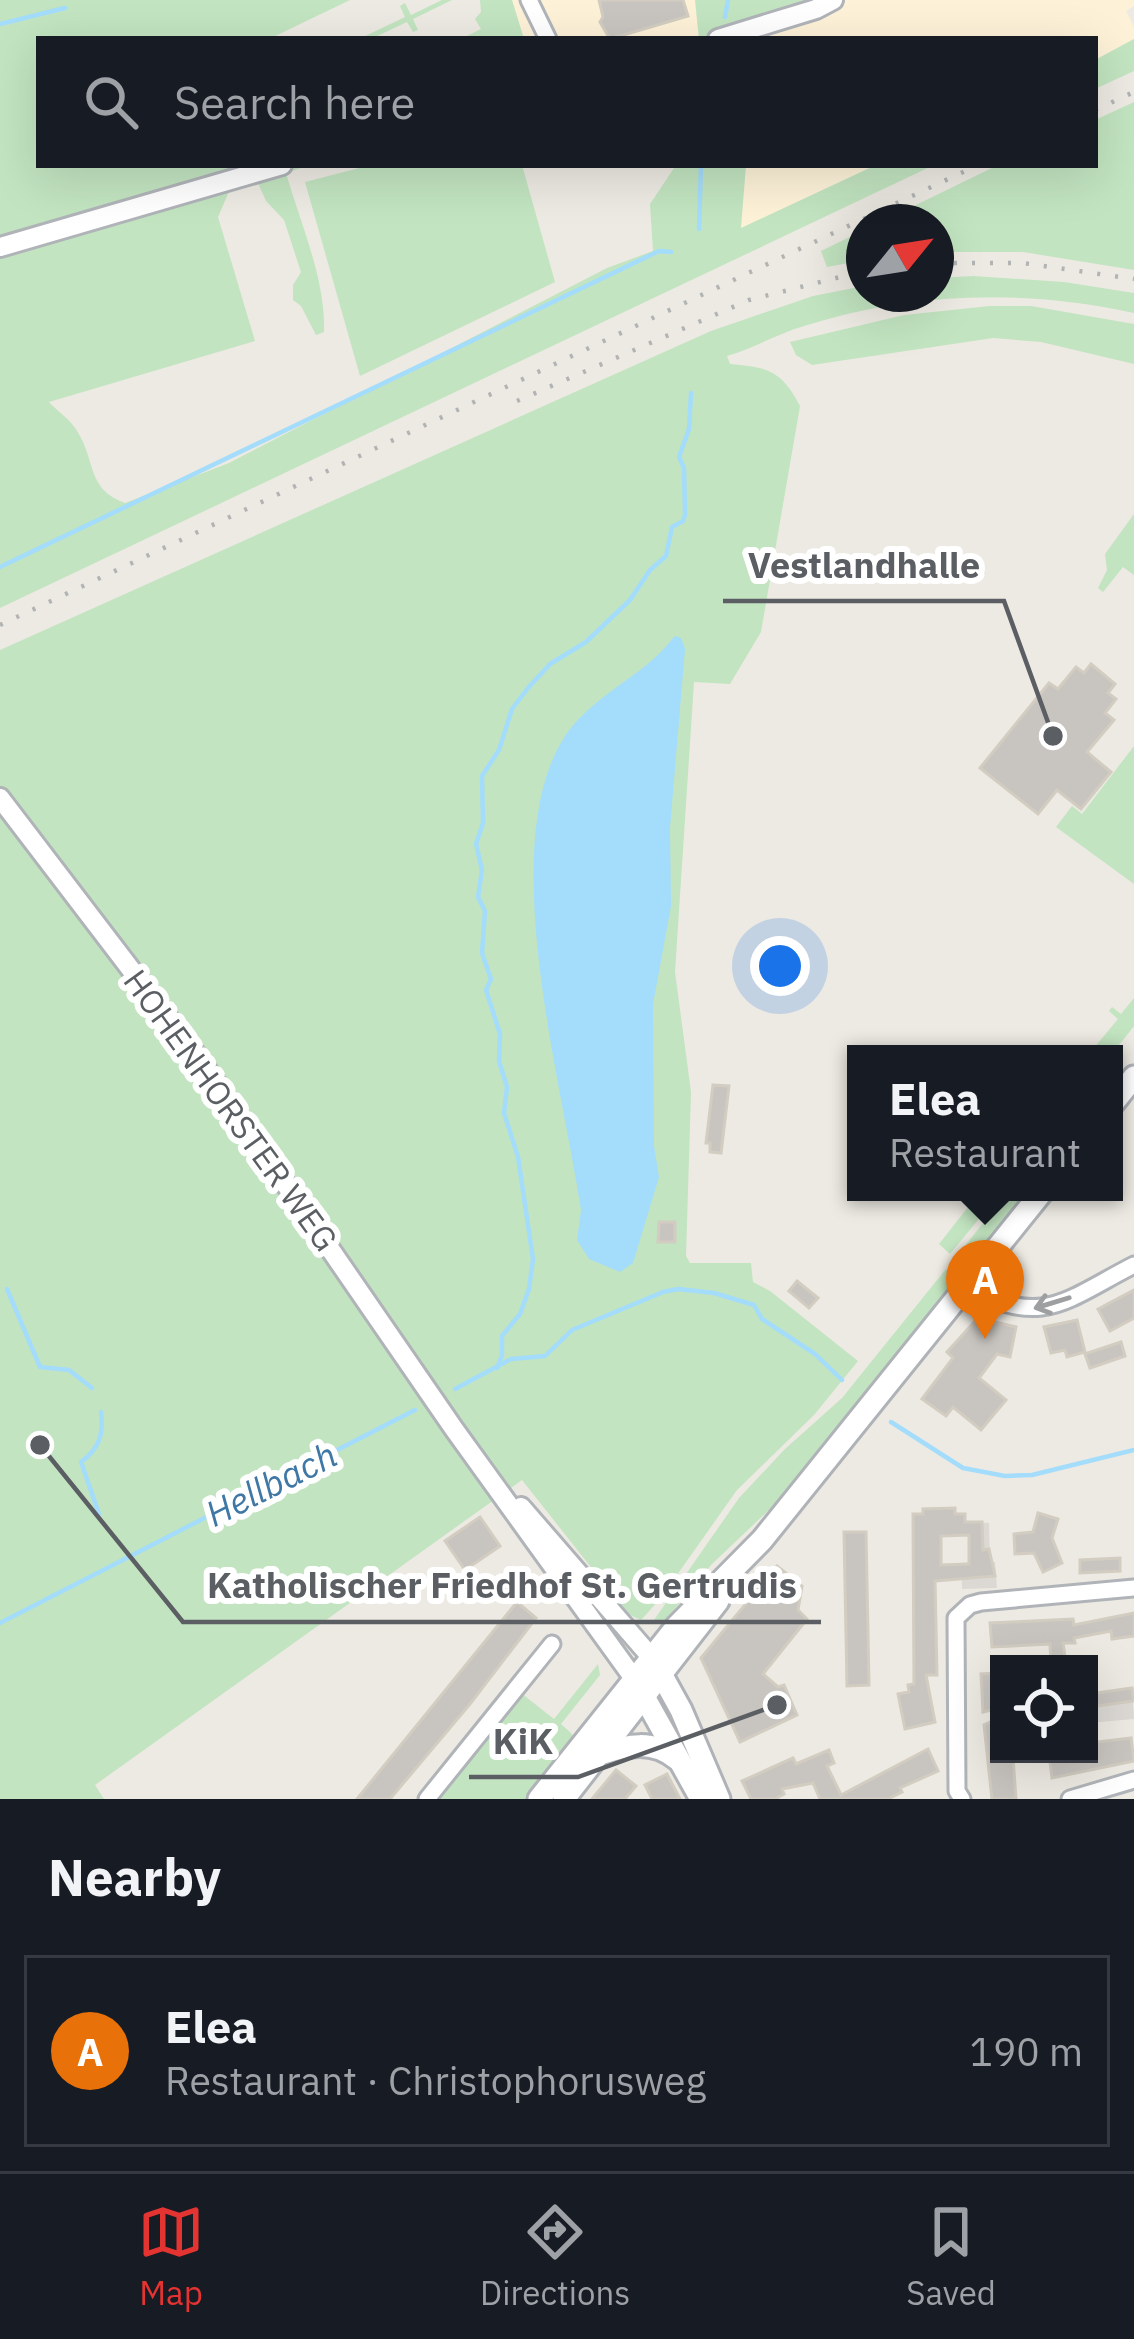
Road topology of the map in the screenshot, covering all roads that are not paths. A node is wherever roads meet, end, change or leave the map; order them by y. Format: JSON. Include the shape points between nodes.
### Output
{"nodes":[{"id":1,"x":529,"y":0,"type":"edge"},
{"id":2,"x":833,"y":0,"type":"edge"},
{"id":3,"x":534,"y":36,"type":"edge"},
{"id":4,"x":547,"y":36,"type":"edge"},
{"id":5,"x":728,"y":36,"type":"edge"},
{"id":6,"x":272,"y":168,"type":"edge"},
{"id":7,"x":0,"y":247,"type":"edge"},
{"id":8,"x":0,"y":798,"type":"edge"},
{"id":9,"x":1035,"y":1201,"type":"edge"},
{"id":10,"x":1134,"y":1265,"type":"edge"},
{"id":11,"x":967,"y":1287,"type":"junction"},
{"id":12,"x":454,"y":1429,"type":"junction"},
{"id":13,"x":1134,"y":1588,"type":"edge"},
{"id":14,"x":552,"y":1644,"type":"dead end"},
{"id":15,"x":656,"y":1665,"type":"junction"},
{"id":16,"x":639,"y":1688,"type":"junction"},
{"id":17,"x":599,"y":1754,"type":"junction"},
{"id":18,"x":680,"y":1761,"type":"junction"},
{"id":19,"x":1134,"y":1780,"type":"edge"},
{"id":20,"x":954,"y":1796,"type":"edge"},
{"id":21,"x":706,"y":1797,"type":"edge"},
{"id":22,"x":427,"y":1799,"type":"edge"},
{"id":23,"x":539,"y":1799,"type":"edge"},
{"id":24,"x":563,"y":1799,"type":"edge"},
{"id":25,"x":1070,"y":1799,"type":"edge"}],
"edges":[{"from":1,"to":3,"type":"street"},
{"from":1,"to":4,"type":"street"},
{"from":2,"to":5,"type":"street"},
{"from":6,"to":7,"type":"street"},
{"from":8,"to":12,"type":"street","name":"HOHENHORSTER WEG","via":[[200,1060]]},
{"from":9,"to":11,"type":"main road"},
{"from":10,"to":11,"type":"street","one_way":true,"via":[[1045,1308],[1022,1310]]},
{"from":11,"to":15,"type":"main road"},
{"from":12,"to":15,"type":"street","name":"HOHENHORSTER WEG"},
{"from":12,"to":16,"type":"street","name":"HOHENHORSTER WEG"},
{"from":13,"to":20,"type":"street","via":[[981,1602],[962,1611]]},
{"from":14,"to":22,"type":"street"},
{"from":15,"to":16,"type":"main road"},
{"from":15,"to":21,"type":"main road"},
{"from":16,"to":17,"type":"main road"},
{"from":16,"to":18,"type":"main road"},
{"from":16,"to":23,"type":"main road"},
{"from":17,"to":18,"type":"main road","via":[[631,1744]]},
{"from":17,"to":24,"type":"main road"},
{"from":18,"to":21,"type":"main road"},
{"from":19,"to":25,"type":"street"}]}
